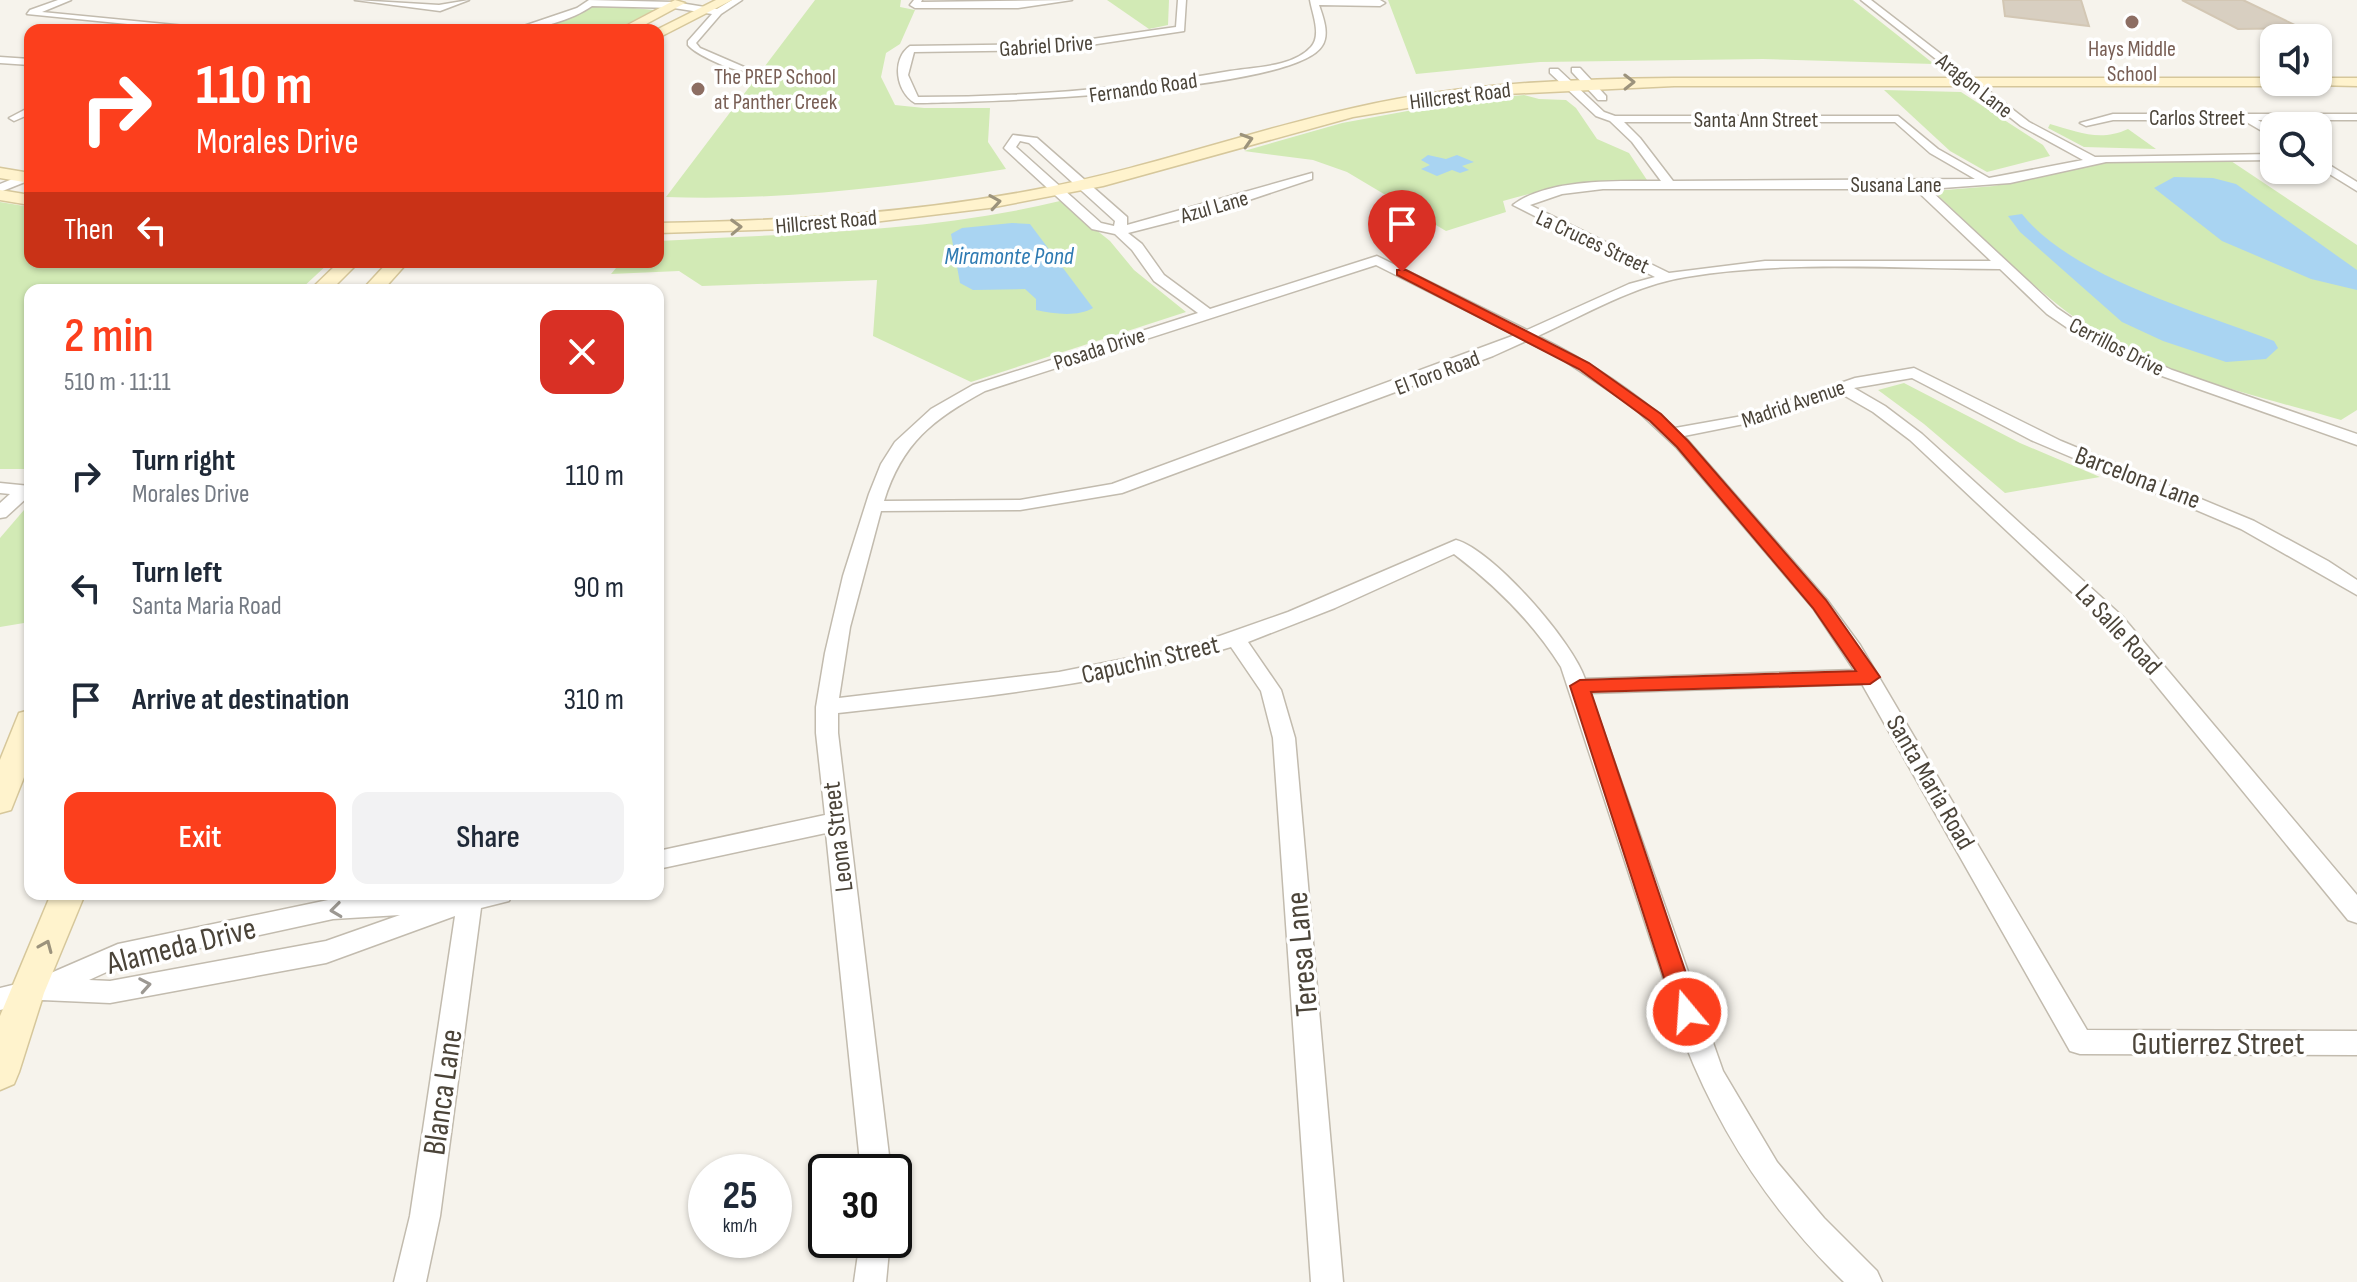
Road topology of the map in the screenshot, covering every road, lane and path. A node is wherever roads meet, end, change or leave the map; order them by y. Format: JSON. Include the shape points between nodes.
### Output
{"nodes":[{"id":1,"x":67,"y":0,"type":"edge"},
{"id":2,"x":359,"y":0,"type":"edge"},
{"id":3,"x":465,"y":0,"type":"edge"},
{"id":4,"x":726,"y":0,"type":"edge"},
{"id":5,"x":738,"y":0,"type":"edge"},
{"id":6,"x":1061,"y":0,"type":"edge"},
{"id":7,"x":1068,"y":0,"type":"edge"},
{"id":8,"x":1182,"y":0,"type":"edge"},
{"id":9,"x":1865,"y":0,"type":"edge"},
{"id":10,"x":593,"y":1,"type":"edge"},
{"id":11,"x":1314,"y":1,"type":"edge"},
{"id":12,"x":675,"y":2,"type":"edge"},
{"id":13,"x":917,"y":2,"type":"edge"},
{"id":14,"x":1380,"y":3,"type":"dead end"},
{"id":15,"x":702,"y":10,"type":"junction"},
{"id":16,"x":718,"y":12,"type":"junction"},
{"id":17,"x":150,"y":24,"type":"edge"},
{"id":18,"x":539,"y":24,"type":"edge"},
{"id":19,"x":636,"y":24,"type":"edge"},
{"id":20,"x":664,"y":31,"type":"edge"},
{"id":21,"x":2,"y":61,"type":"edge"},
{"id":22,"x":24,"y":62,"type":"edge"},
{"id":23,"x":2180,"y":69,"type":"junction"},
{"id":24,"x":2260,"y":69,"type":"edge"},
{"id":25,"x":2332,"y":69,"type":"edge"},
{"id":26,"x":2357,"y":69,"type":"edge"},
{"id":27,"x":746,"y":70,"type":"dead end"},
{"id":28,"x":1576,"y":70,"type":"junction"},
{"id":29,"x":1554,"y":71,"type":"junction"},
{"id":30,"x":1956,"y":71,"type":"junction"},
{"id":31,"x":1971,"y":82,"type":"junction"},
{"id":32,"x":2201,"y":82,"type":"junction"},
{"id":33,"x":2260,"y":82,"type":"edge"},
{"id":34,"x":2332,"y":82,"type":"edge"},
{"id":35,"x":2357,"y":82,"type":"edge"},
{"id":36,"x":1568,"y":84,"type":"junction"},
{"id":37,"x":1586,"y":84,"type":"junction"},
{"id":38,"x":1386,"y":89,"type":"dead end"},
{"id":39,"x":915,"y":100,"type":"joint"},
{"id":40,"x":24,"y":113,"type":"edge"},
{"id":41,"x":2245,"y":117,"type":"junction"},
{"id":42,"x":2357,"y":117,"type":"edge"},
{"id":43,"x":1016,"y":119,"type":"junction"},
{"id":44,"x":1614,"y":119,"type":"junction"},
{"id":45,"x":24,"y":121,"type":"edge"},
{"id":46,"x":2086,"y":123,"type":"dead end"},
{"id":47,"x":2260,"y":126,"type":"edge"},
{"id":48,"x":2260,"y":157,"type":"edge"},
{"id":49,"x":2092,"y":160,"type":"junction"},
{"id":50,"x":1086,"y":166,"type":"dead end"},
{"id":51,"x":1065,"y":171,"type":"junction"},
{"id":52,"x":2332,"y":171,"type":"edge"},
{"id":53,"x":0,"y":173,"type":"edge"},
{"id":54,"x":24,"y":176,"type":"edge"},
{"id":55,"x":1039,"y":176,"type":"junction"},
{"id":56,"x":1308,"y":176,"type":"dead end"},
{"id":57,"x":24,"y":179,"type":"edge"},
{"id":58,"x":1020,"y":179,"type":"dead end"},
{"id":59,"x":1988,"y":182,"type":"junction"},
{"id":60,"x":1669,"y":184,"type":"junction"},
{"id":61,"x":1082,"y":185,"type":"junction"},
{"id":62,"x":1918,"y":185,"type":"junction"},
{"id":63,"x":2357,"y":187,"type":"edge"},
{"id":64,"x":0,"y":188,"type":"edge"},
{"id":65,"x":1056,"y":191,"type":"junction"},
{"id":66,"x":0,"y":195,"type":"edge"},
{"id":67,"x":24,"y":199,"type":"edge"},
{"id":68,"x":819,"y":205,"type":"dead end"},
{"id":69,"x":1519,"y":205,"type":"joint"},
{"id":70,"x":670,"y":210,"type":"dead end"},
{"id":71,"x":664,"y":228,"type":"edge"},
{"id":72,"x":1119,"y":231,"type":"junction"},
{"id":73,"x":1377,"y":260,"type":"joint"},
{"id":74,"x":2003,"y":265,"type":"junction"},
{"id":75,"x":344,"y":268,"type":"edge"},
{"id":76,"x":393,"y":268,"type":"edge"},
{"id":77,"x":1666,"y":277,"type":"junction"},
{"id":78,"x":326,"y":284,"type":"edge"},
{"id":79,"x":378,"y":284,"type":"edge"},
{"id":80,"x":1208,"y":314,"type":"junction"},
{"id":81,"x":1527,"y":335,"type":"junction"},
{"id":82,"x":1914,"y":373,"type":"joint"},
{"id":83,"x":1840,"y":387,"type":"junction"},
{"id":84,"x":1672,"y":433,"type":"junction"},
{"id":85,"x":2357,"y":440,"type":"edge"},
{"id":86,"x":0,"y":488,"type":"edge"},
{"id":87,"x":24,"y":490,"type":"edge"},
{"id":88,"x":24,"y":491,"type":"edge"},
{"id":89,"x":874,"y":506,"type":"junction"},
{"id":90,"x":0,"y":513,"type":"edge"},
{"id":91,"x":2357,"y":589,"type":"edge"},
{"id":92,"x":1236,"y":639,"type":"junction"},
{"id":93,"x":1870,"y":677,"type":"junction"},
{"id":94,"x":1580,"y":686,"type":"junction"},
{"id":95,"x":827,"y":707,"type":"junction"},
{"id":96,"x":24,"y":737,"type":"edge"},
{"id":97,"x":0,"y":801,"type":"edge"},
{"id":98,"x":835,"y":822,"type":"junction"},
{"id":99,"x":664,"y":859,"type":"edge"},
{"id":100,"x":65,"y":900,"type":"edge"},
{"id":101,"x":470,"y":900,"type":"junction"},
{"id":102,"x":2357,"y":913,"type":"edge"},
{"id":103,"x":22,"y":994,"type":"edge"},
{"id":104,"x":2080,"y":1042,"type":"joint"},
{"id":105,"x":2357,"y":1043,"type":"edge"},
{"id":106,"x":0,"y":1072,"type":"edge"},
{"id":107,"x":874,"y":1154,"type":"edge"},
{"id":108,"x":873,"y":1258,"type":"edge"},
{"id":109,"x":410,"y":1282,"type":"edge"},
{"id":110,"x":870,"y":1282,"type":"edge"},
{"id":111,"x":1327,"y":1282,"type":"edge"},
{"id":112,"x":1866,"y":1282,"type":"edge"}],
"edges":[{"from":1,"to":17,"type":"street","via":[[32,14]]},
{"from":2,"to":3,"type":"street","via":[[440,8]]},
{"from":4,"to":15,"type":"street"},
{"from":5,"to":16,"type":"street"},
{"from":6,"to":7,"type":"street"},
{"from":6,"to":13,"type":"street","via":[[1018,5]]},
{"from":8,"to":39,"type":"street","name":"Gabriel Drive","via":[[1181,29],[1057,47],[910,49],[900,70]]},
{"from":9,"to":30,"type":"street","name":"Aragon Lane"},
{"from":10,"to":12,"type":"street"},
{"from":10,"to":18,"type":"street"},
{"from":11,"to":14,"type":"street"},
{"from":11,"to":43,"type":"street","name":"Fernando Road","via":[[1320,43],[1290,62],[1128,91]]},
{"from":12,"to":15,"type":"street"},
{"from":12,"to":19,"type":"street"},
{"from":15,"to":16,"type":"street"},
{"from":15,"to":20,"type":"street"},
{"from":16,"to":27,"type":"street","via":[[691,46]]},
{"from":21,"to":22,"type":"street"},
{"from":23,"to":24,"type":"street","name":"Hillcrest Road"},
{"from":23,"to":30,"type":"street","name":"Hillcrest Road"},
{"from":23,"to":32,"type":"street"},
{"from":25,"to":26,"type":"street"},
{"from":28,"to":29,"type":"street","name":"Hillcrest Road"},
{"from":28,"to":30,"type":"street","name":"Hillcrest Road"},
{"from":28,"to":37,"type":"street"},
{"from":29,"to":36,"type":"street"},
{"from":29,"to":38,"type":"street","name":"Hillcrest Road"},
{"from":30,"to":31,"type":"street","name":"Aragon Lane"},
{"from":31,"to":32,"type":"street","name":"Hillcrest Road"},
{"from":37,"to":31,"type":"street","name":"Hillcrest Road","one_way":true},
{"from":31,"to":49,"type":"street","name":"Aragon Lane","via":[[2033,129]]},
{"from":32,"to":33,"type":"street","name":"Hillcrest Road"},
{"from":34,"to":35,"type":"street"},
{"from":36,"to":37,"type":"street","name":"Hillcrest Road"},
{"from":36,"to":44,"type":"street","via":[[1600,114]]},
{"from":61,"to":36,"type":"street","name":"Hillcrest Road","one_way":true,"via":[[1363,109]]},
{"from":37,"to":44,"type":"street","via":[[1617,113]]},
{"from":39,"to":43,"type":"street","name":"Fernando Road"},
{"from":40,"to":45,"type":"street","via":[[14,118]]},
{"from":41,"to":42,"type":"street","name":"Carlos Street"},
{"from":41,"to":46,"type":"street","name":"Carlos Street","via":[[2113,117]]},
{"from":41,"to":47,"type":"street"},
{"from":43,"to":51,"type":"street"},
{"from":43,"to":55,"type":"street","via":[[1010,148]]},
{"from":44,"to":59,"type":"street","name":"Santa Ann Street","via":[[1898,119],[1934,151]]},
{"from":44,"to":60,"type":"street"},
{"from":48,"to":49,"type":"street","name":"Susana Lane"},
{"from":49,"to":59,"type":"street","name":"Susana Lane"},
{"from":50,"to":51,"type":"street"},
{"from":51,"to":55,"type":"street"},
{"from":51,"to":61,"type":"street"},
{"from":52,"to":63,"type":"street"},
{"from":53,"to":54,"type":"street"},
{"from":55,"to":58,"type":"street"},
{"from":55,"to":65,"type":"street"},
{"from":56,"to":72,"type":"street","name":"Azul Lane"},
{"from":57,"to":64,"type":"street"},
{"from":59,"to":62,"type":"street","name":"Susana Lane"},
{"from":60,"to":62,"type":"street","name":"Susana Lane"},
{"from":60,"to":69,"type":"street","name":"Susana Lane","via":[[1588,186]]},
{"from":61,"to":65,"type":"street","name":"Hillcrest Road"},
{"from":61,"to":72,"type":"street","via":[[1122,220]]},
{"from":62,"to":74,"type":"street","name":"Cerrillos Drive"},
{"from":71,"to":65,"type":"street","name":"Hillcrest Road","one_way":true,"via":[[860,219]]},
{"from":65,"to":72,"type":"street","via":[[1097,226]]},
{"from":66,"to":67,"type":"street"},
{"from":68,"to":70,"type":"street","name":"Hillcrest Road"},
{"from":69,"to":77,"type":"street","name":"La Cruces Street"},
{"from":72,"to":80,"type":"street","via":[[1159,278]]},
{"from":73,"to":80,"type":"street","name":"Posada Drive"},
{"from":73,"to":81,"type":"street","name":"Santa Maria Road"},
{"from":74,"to":77,"type":"street","name":"El Toro Road","via":[[1765,265]]},
{"from":74,"to":85,"type":"street","name":"Cerrillos Drive","via":[[2065,321],[2109,348]]},
{"from":75,"to":78,"type":"street"},
{"from":76,"to":79,"type":"street"},
{"from":77,"to":81,"type":"street","name":"El Toro Road"},
{"from":80,"to":89,"type":"street","name":"Posada Drive","via":[[1012,376],[949,404],[902,444]]},
{"from":81,"to":84,"type":"street","name":"Santa Maria Road","via":[[1601,376]]},
{"from":81,"to":89,"type":"street","name":"El Toro Road","via":[[1116,489],[1020,505]]},
{"from":82,"to":83,"type":"street","name":"Madrid Avenue"},
{"from":82,"to":91,"type":"street","name":"Barcelona Lane","via":[[2053,444],[2248,523]]},
{"from":83,"to":84,"type":"street","name":"Madrid Avenue","via":[[1761,416]]},
{"from":83,"to":102,"type":"street","name":"La Salle Road","via":[[1905,428],[2115,621]]},
{"from":84,"to":93,"type":"street","name":"Santa Maria Road","via":[[1820,604]]},
{"from":86,"to":87,"type":"street"},
{"from":88,"to":90,"type":"street"},
{"from":89,"to":95,"type":"street","name":"Leona Street","via":[[840,616]]},
{"from":92,"to":94,"type":"street","name":"Capuchin Street","via":[[1456,546],[1535,614]]},
{"from":92,"to":95,"type":"street","name":"Capuchin Street","via":[[1077,676]]},
{"from":92,"to":111,"type":"street","name":"Teresa Lane","via":[[1271,690],[1284,738]]},
{"from":93,"to":94,"type":"street"},
{"from":93,"to":104,"type":"street","name":"Santa Maria Road"},
{"from":94,"to":112,"type":"street","via":[[1697,1041],[1722,1100],[1782,1194]]},
{"from":95,"to":98,"type":"street","name":"Leona Street"},
{"from":96,"to":97,"type":"street"},
{"from":98,"to":99,"type":"street"},
{"from":98,"to":107,"type":"street","name":"Leona Street"},
{"from":103,"to":100,"type":"street","one_way":true},
{"from":101,"to":103,"type":"street","name":"Alameda Drive","one_way":true,"via":[[333,909],[118,955]]},
{"from":103,"to":101,"type":"street","name":"Alameda Drive","one_way":true,"via":[[110,992],[326,952]]},
{"from":101,"to":109,"type":"street","name":"Blanca Lane","via":[[425,1216]]},
{"from":103,"to":106,"type":"street"},
{"from":104,"to":105,"type":"street","name":"Gutierrez Street"},
{"from":108,"to":110,"type":"street"}]}
